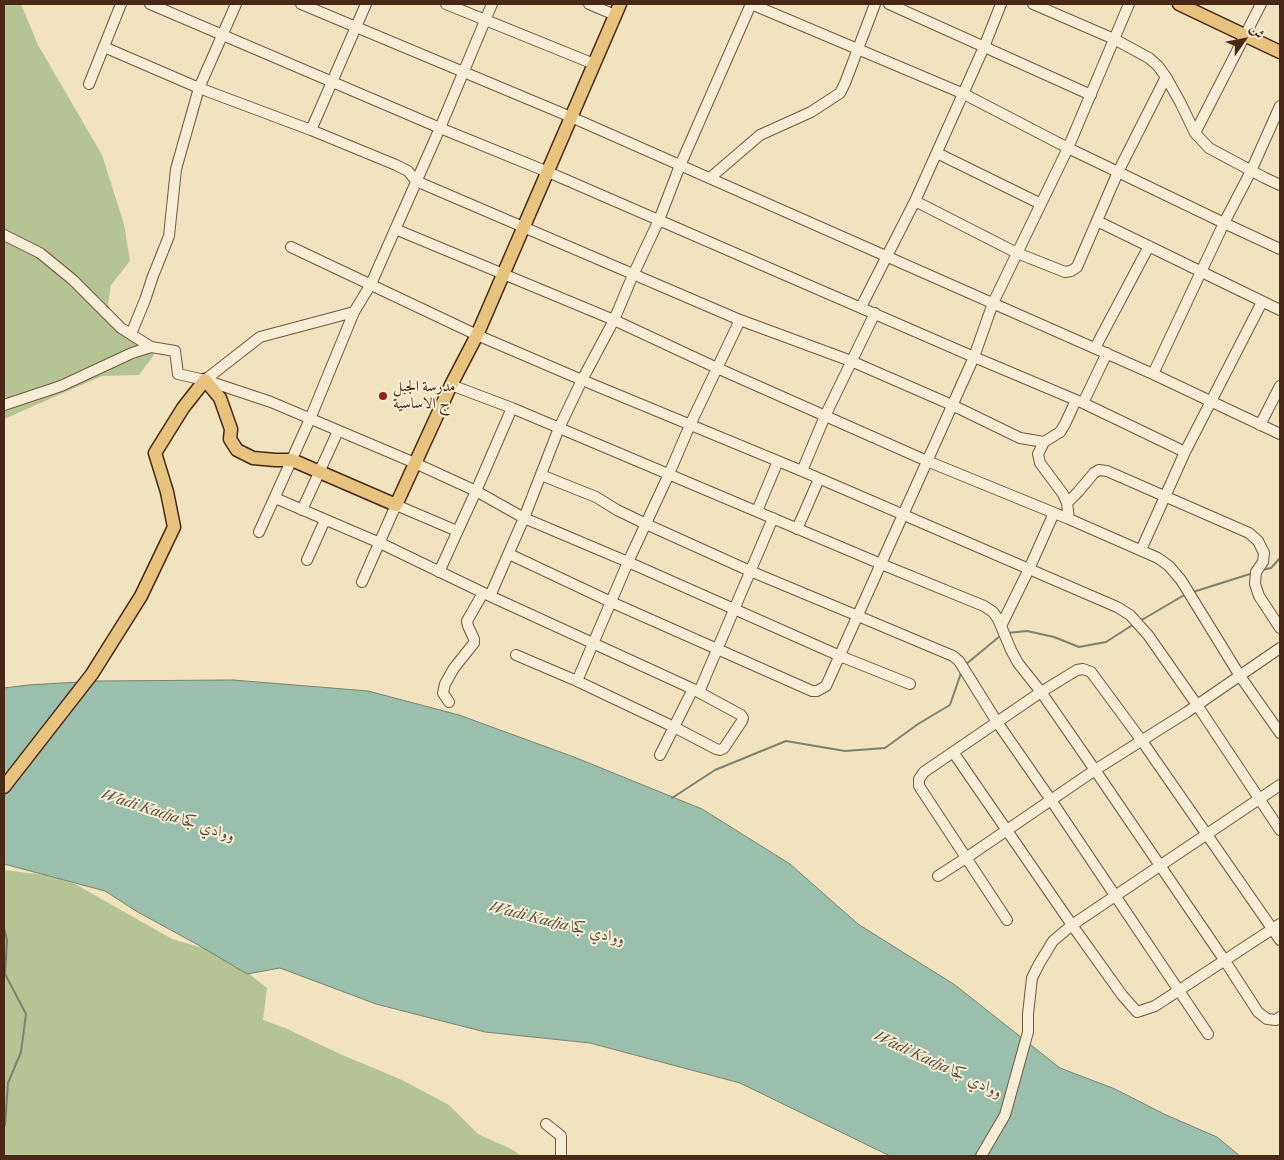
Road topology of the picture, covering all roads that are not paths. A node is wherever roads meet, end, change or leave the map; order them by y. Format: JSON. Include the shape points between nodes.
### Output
{"nodes":[{"id":1,"x":121,"y":4,"type":"edge"},
{"id":2,"x":150,"y":4,"type":"edge"},
{"id":3,"x":236,"y":4,"type":"edge"},
{"id":4,"x":302,"y":4,"type":"edge"},
{"id":5,"x":366,"y":4,"type":"edge"},
{"id":6,"x":446,"y":4,"type":"edge"},
{"id":7,"x":492,"y":4,"type":"edge"},
{"id":8,"x":589,"y":4,"type":"edge"},
{"id":9,"x":751,"y":4,"type":"edge"},
{"id":10,"x":875,"y":4,"type":"edge"},
{"id":11,"x":889,"y":4,"type":"edge"},
{"id":12,"x":1001,"y":4,"type":"edge"},
{"id":13,"x":1033,"y":4,"type":"edge"},
{"id":14,"x":1129,"y":4,"type":"edge"},
{"id":15,"x":1179,"y":4,"type":"edge"},
{"id":16,"x":1261,"y":4,"type":"edge"},
{"id":17,"x":618,"y":10,"type":"edge"},
{"id":18,"x":484,"y":20,"type":"junction"},
{"id":19,"x":356,"y":27,"type":"junction"},
{"id":20,"x":222,"y":35,"type":"junction"},
{"id":21,"x":1245,"y":35,"type":"junction"},
{"id":22,"x":1114,"y":39,"type":"junction"},
{"id":23,"x":104,"y":47,"type":"junction"},
{"id":24,"x":984,"y":47,"type":"junction"},
{"id":25,"x":858,"y":49,"type":"junction"},
{"id":26,"x":1280,"y":52,"type":"edge"},
{"id":27,"x":594,"y":64,"type":"junction"},
{"id":28,"x":462,"y":72,"type":"junction"},
{"id":29,"x":1166,"y":77,"type":"junction"},
{"id":30,"x":332,"y":82,"type":"junction"},
{"id":31,"x":89,"y":84,"type":"dead end"},
{"id":32,"x":199,"y":88,"type":"junction"},
{"id":33,"x":964,"y":94,"type":"junction"},
{"id":34,"x":1091,"y":95,"type":"junction"},
{"id":35,"x":1280,"y":106,"type":"edge"},
{"id":36,"x":572,"y":116,"type":"junction"},
{"id":37,"x":440,"y":128,"type":"junction"},
{"id":38,"x":311,"y":130,"type":"junction"},
{"id":39,"x":1195,"y":133,"type":"junction"},
{"id":40,"x":1068,"y":148,"type":"junction"},
{"id":41,"x":937,"y":153,"type":"junction"},
{"id":42,"x":680,"y":165,"type":"junction"},
{"id":43,"x":1250,"y":171,"type":"junction"},
{"id":44,"x":548,"y":172,"type":"junction"},
{"id":45,"x":1118,"y":172,"type":"junction"},
{"id":46,"x":710,"y":178,"type":"junction"},
{"id":47,"x":416,"y":181,"type":"junction"},
{"id":48,"x":1280,"y":184,"type":"edge"},
{"id":49,"x":915,"y":201,"type":"junction"},
{"id":50,"x":1041,"y":204,"type":"junction"},
{"id":51,"x":659,"y":220,"type":"junction"},
{"id":52,"x":1097,"y":221,"type":"junction"},
{"id":53,"x":1224,"y":223,"type":"junction"},
{"id":54,"x":523,"y":228,"type":"junction"},
{"id":55,"x":395,"y":229,"type":"junction"},
{"id":56,"x":4,"y":235,"type":"edge"},
{"id":57,"x":292,"y":246,"type":"dead end"},
{"id":58,"x":1149,"y":246,"type":"junction"},
{"id":59,"x":1280,"y":249,"type":"edge"},
{"id":60,"x":1017,"y":253,"type":"junction"},
{"id":61,"x":888,"y":256,"type":"junction"},
{"id":62,"x":1202,"y":271,"type":"junction"},
{"id":63,"x":503,"y":274,"type":"junction"},
{"id":64,"x":633,"y":274,"type":"junction"},
{"id":65,"x":370,"y":284,"type":"junction"},
{"id":66,"x":1262,"y":302,"type":"junction"},
{"id":67,"x":993,"y":303,"type":"junction"},
{"id":68,"x":861,"y":307,"type":"junction"},
{"id":69,"x":1280,"y":310,"type":"edge"},
{"id":70,"x":354,"y":312,"type":"junction"},
{"id":71,"x":874,"y":313,"type":"junction"},
{"id":72,"x":614,"y":320,"type":"junction"},
{"id":73,"x":740,"y":320,"type":"junction"},
{"id":74,"x":131,"y":334,"type":"junction"},
{"id":75,"x":477,"y":335,"type":"junction"},
{"id":76,"x":151,"y":347,"type":"junction"},
{"id":77,"x":1095,"y":348,"type":"junction"},
{"id":78,"x":1107,"y":353,"type":"junction"},
{"id":79,"x":974,"y":357,"type":"junction"},
{"id":80,"x":851,"y":362,"type":"junction"},
{"id":81,"x":716,"y":368,"type":"junction"},
{"id":82,"x":1153,"y":374,"type":"junction"},
{"id":83,"x":205,"y":380,"type":"junction"},
{"id":84,"x":582,"y":380,"type":"junction"},
{"id":85,"x":451,"y":385,"type":"junction"},
{"id":86,"x":1280,"y":386,"type":"edge"},
{"id":87,"x":1211,"y":401,"type":"junction"},
{"id":88,"x":1080,"y":402,"type":"junction"},
{"id":89,"x":952,"y":405,"type":"junction"},
{"id":90,"x":4,"y":406,"type":"edge"},
{"id":91,"x":512,"y":408,"type":"junction"},
{"id":92,"x":825,"y":416,"type":"junction"},
{"id":93,"x":310,"y":419,"type":"junction"},
{"id":94,"x":690,"y":425,"type":"junction"},
{"id":95,"x":1260,"y":425,"type":"junction"},
{"id":96,"x":559,"y":428,"type":"junction"},
{"id":97,"x":338,"y":430,"type":"junction"},
{"id":98,"x":1280,"y":434,"type":"edge"},
{"id":99,"x":1044,"y":442,"type":"junction"},
{"id":100,"x":1185,"y":452,"type":"junction"},
{"id":101,"x":292,"y":460,"type":"junction"},
{"id":102,"x":778,"y":461,"type":"junction"},
{"id":103,"x":927,"y":461,"type":"junction"},
{"id":104,"x":415,"y":463,"type":"junction"},
{"id":105,"x":802,"y":472,"type":"junction"},
{"id":106,"x":320,"y":473,"type":"junction"},
{"id":107,"x":670,"y":474,"type":"junction"},
{"id":108,"x":541,"y":475,"type":"junction"},
{"id":109,"x":819,"y":478,"type":"junction"},
{"id":110,"x":476,"y":491,"type":"junction"},
{"id":111,"x":1165,"y":497,"type":"junction"},
{"id":112,"x":275,"y":498,"type":"junction"},
{"id":113,"x":1067,"y":503,"type":"junction"},
{"id":114,"x":396,"y":505,"type":"junction"},
{"id":115,"x":302,"y":510,"type":"junction"},
{"id":116,"x":757,"y":511,"type":"junction"},
{"id":117,"x":1054,"y":513,"type":"junction"},
{"id":118,"x":903,"y":515,"type":"junction"},
{"id":119,"x":524,"y":518,"type":"junction"},
{"id":120,"x":772,"y":518,"type":"junction"},
{"id":121,"x":1069,"y":519,"type":"junction"},
{"id":122,"x":325,"y":520,"type":"junction"},
{"id":123,"x":646,"y":524,"type":"junction"},
{"id":124,"x":798,"y":529,"type":"junction"},
{"id":125,"x":457,"y":531,"type":"junction"},
{"id":126,"x":259,"y":532,"type":"dead end"},
{"id":127,"x":380,"y":543,"type":"junction"},
{"id":128,"x":1141,"y":550,"type":"junction"},
{"id":129,"x":509,"y":554,"type":"junction"},
{"id":130,"x":307,"y":560,"type":"dead end"},
{"id":131,"x":628,"y":562,"type":"junction"},
{"id":132,"x":881,"y":564,"type":"junction"},
{"id":133,"x":1029,"y":569,"type":"junction"},
{"id":134,"x":439,"y":572,"type":"junction"},
{"id":135,"x":750,"y":572,"type":"junction"},
{"id":136,"x":362,"y":582,"type":"dead end"},
{"id":137,"x":486,"y":594,"type":"junction"},
{"id":138,"x":611,"y":602,"type":"junction"},
{"id":139,"x":733,"y":609,"type":"junction"},
{"id":140,"x":858,"y":616,"type":"junction"},
{"id":141,"x":1001,"y":626,"type":"junction"},
{"id":142,"x":1280,"y":628,"type":"edge"},
{"id":143,"x":593,"y":643,"type":"junction"},
{"id":144,"x":1280,"y":648,"type":"edge"},
{"id":145,"x":716,"y":649,"type":"junction"},
{"id":146,"x":516,"y":655,"type":"dead end"},
{"id":147,"x":840,"y":656,"type":"junction"},
{"id":148,"x":1240,"y":676,"type":"junction"},
{"id":149,"x":577,"y":681,"type":"junction"},
{"id":150,"x":910,"y":684,"type":"dead end"},
{"id":151,"x":696,"y":690,"type":"junction"},
{"id":152,"x":1041,"y":692,"type":"junction"},
{"id":153,"x":449,"y":702,"type":"dead end"},
{"id":154,"x":1197,"y":705,"type":"junction"},
{"id":155,"x":997,"y":722,"type":"junction"},
{"id":156,"x":674,"y":727,"type":"junction"},
{"id":157,"x":1280,"y":733,"type":"edge"},
{"id":158,"x":1142,"y":741,"type":"junction"},
{"id":159,"x":953,"y":752,"type":"junction"},
{"id":160,"x":660,"y":756,"type":"dead end"},
{"id":161,"x":1095,"y":770,"type":"junction"},
{"id":162,"x":1280,"y":785,"type":"edge"},
{"id":163,"x":4,"y":787,"type":"edge"},
{"id":164,"x":1260,"y":799,"type":"junction"},
{"id":165,"x":1051,"y":800,"type":"junction"},
{"id":166,"x":1007,"y":830,"type":"junction"},
{"id":167,"x":1280,"y":830,"type":"edge"},
{"id":168,"x":1208,"y":834,"type":"junction"},
{"id":169,"x":966,"y":858,"type":"junction"},
{"id":170,"x":1159,"y":866,"type":"junction"},
{"id":171,"x":938,"y":876,"type":"dead end"},
{"id":172,"x":1115,"y":896,"type":"junction"},
{"id":173,"x":1007,"y":920,"type":"dead end"},
{"id":174,"x":1072,"y":925,"type":"junction"},
{"id":175,"x":1276,"y":926,"type":"edge"},
{"id":176,"x":1280,"y":940,"type":"edge"},
{"id":177,"x":1225,"y":961,"type":"junction"},
{"id":178,"x":1179,"y":991,"type":"junction"},
{"id":179,"x":1280,"y":1017,"type":"edge"},
{"id":180,"x":1208,"y":1034,"type":"dead end"},
{"id":181,"x":546,"y":1124,"type":"dead end"},
{"id":182,"x":561,"y":1156,"type":"edge"},
{"id":183,"x":981,"y":1156,"type":"edge"}],
"edges":[{"from":1,"to":23,"type":"street"},
{"from":2,"to":20,"type":"street"},
{"from":3,"to":20,"type":"street"},
{"from":4,"to":19,"type":"street"},
{"from":5,"to":19,"type":"street"},
{"from":6,"to":18,"type":"street"},
{"from":7,"to":18,"type":"street"},
{"from":8,"to":17,"type":"street"},
{"from":9,"to":25,"type":"street"},
{"from":9,"to":42,"type":"street"},
{"from":10,"to":25,"type":"street"},
{"from":11,"to":24,"type":"street"},
{"from":12,"to":24,"type":"street"},
{"from":13,"to":22,"type":"street"},
{"from":14,"to":22,"type":"street"},
{"from":15,"to":21,"type":"main road"},
{"from":16,"to":21,"type":"street"},
{"from":17,"to":27,"type":"main road"},
{"from":18,"to":27,"type":"street"},
{"from":18,"to":28,"type":"street"},
{"from":19,"to":28,"type":"street"},
{"from":19,"to":30,"type":"street"},
{"from":20,"to":30,"type":"street"},
{"from":20,"to":32,"type":"street"},
{"from":21,"to":26,"type":"main road"},
{"from":21,"to":39,"type":"street"},
{"from":22,"to":29,"type":"street","via":[[1149,58]]},
{"from":22,"to":34,"type":"street"},
{"from":23,"to":31,"type":"street"},
{"from":23,"to":32,"type":"street"},
{"from":24,"to":33,"type":"street"},
{"from":24,"to":34,"type":"street"},
{"from":25,"to":33,"type":"street"},
{"from":25,"to":46,"type":"street","via":[[840,93],[811,112],[760,135]]},
{"from":27,"to":36,"type":"main road"},
{"from":28,"to":36,"type":"street"},
{"from":28,"to":37,"type":"street"},
{"from":29,"to":39,"type":"street"},
{"from":29,"to":45,"type":"street"},
{"from":30,"to":37,"type":"street"},
{"from":30,"to":38,"type":"street"},
{"from":32,"to":38,"type":"street"},
{"from":32,"to":74,"type":"street","via":[[176,169],[169,236]]},
{"from":33,"to":40,"type":"street"},
{"from":33,"to":41,"type":"street"},
{"from":34,"to":40,"type":"street"},
{"from":35,"to":43,"type":"street"},
{"from":36,"to":42,"type":"street"},
{"from":36,"to":44,"type":"main road"},
{"from":37,"to":44,"type":"street"},
{"from":37,"to":47,"type":"street"},
{"from":38,"to":47,"type":"street","via":[[396,165],[408,171]]},
{"from":39,"to":43,"type":"street","via":[[1209,148]]},
{"from":40,"to":45,"type":"street"},
{"from":40,"to":50,"type":"street"},
{"from":41,"to":49,"type":"street"},
{"from":41,"to":50,"type":"street"},
{"from":42,"to":46,"type":"street"},
{"from":42,"to":51,"type":"street"},
{"from":43,"to":48,"type":"street"},
{"from":43,"to":53,"type":"street"},
{"from":44,"to":51,"type":"street"},
{"from":44,"to":54,"type":"main road"},
{"from":45,"to":52,"type":"street"},
{"from":45,"to":53,"type":"street"},
{"from":46,"to":61,"type":"street"},
{"from":47,"to":54,"type":"street"},
{"from":47,"to":55,"type":"street"},
{"from":49,"to":60,"type":"street"},
{"from":49,"to":61,"type":"street"},
{"from":50,"to":60,"type":"street"},
{"from":51,"to":64,"type":"street"},
{"from":51,"to":68,"type":"street"},
{"from":52,"to":58,"type":"street"},
{"from":52,"to":60,"type":"street","via":[[1077,267],[1071,271],[1065,272]]},
{"from":53,"to":59,"type":"street"},
{"from":53,"to":62,"type":"street"},
{"from":54,"to":63,"type":"main road"},
{"from":54,"to":64,"type":"street"},
{"from":55,"to":63,"type":"street"},
{"from":55,"to":65,"type":"street"},
{"from":56,"to":74,"type":"street","via":[[40,253]]},
{"from":57,"to":65,"type":"street"},
{"from":58,"to":62,"type":"street"},
{"from":58,"to":77,"type":"street"},
{"from":60,"to":67,"type":"street"},
{"from":61,"to":67,"type":"street"},
{"from":61,"to":68,"type":"street"},
{"from":62,"to":66,"type":"street"},
{"from":62,"to":82,"type":"street"},
{"from":63,"to":72,"type":"street"},
{"from":63,"to":75,"type":"main road"},
{"from":64,"to":72,"type":"street"},
{"from":64,"to":73,"type":"street"},
{"from":65,"to":70,"type":"street"},
{"from":65,"to":75,"type":"street"},
{"from":66,"to":69,"type":"street"},
{"from":66,"to":87,"type":"street"},
{"from":67,"to":77,"type":"street"},
{"from":67,"to":79,"type":"street"},
{"from":68,"to":71,"type":"street"},
{"from":70,"to":83,"type":"street","via":[[260,337]]},
{"from":70,"to":93,"type":"street"},
{"from":71,"to":79,"type":"street"},
{"from":71,"to":80,"type":"street"},
{"from":72,"to":81,"type":"street"},
{"from":72,"to":84,"type":"street"},
{"from":73,"to":80,"type":"street"},
{"from":73,"to":81,"type":"street"},
{"from":74,"to":76,"type":"street"},
{"from":75,"to":84,"type":"street"},
{"from":75,"to":85,"type":"main road"},
{"from":76,"to":83,"type":"street","via":[[175,350],[178,374]]},
{"from":76,"to":90,"type":"street","via":[[61,386]]},
{"from":77,"to":78,"type":"street"},
{"from":78,"to":82,"type":"street"},
{"from":78,"to":88,"type":"street"},
{"from":79,"to":88,"type":"street"},
{"from":79,"to":89,"type":"street"},
{"from":80,"to":89,"type":"street"},
{"from":80,"to":92,"type":"street"},
{"from":81,"to":92,"type":"street"},
{"from":81,"to":94,"type":"street"},
{"from":82,"to":87,"type":"street"},
{"from":83,"to":93,"type":"street"},
{"from":83,"to":101,"type":"main road","via":[[220,398],[236,450],[253,458]]},
{"from":83,"to":163,"type":"main road","via":[[155,453],[174,527],[141,596],[92,674]]},
{"from":84,"to":94,"type":"street"},
{"from":84,"to":96,"type":"street"},
{"from":85,"to":91,"type":"street"},
{"from":85,"to":104,"type":"main road"},
{"from":86,"to":95,"type":"street"},
{"from":87,"to":95,"type":"street"},
{"from":87,"to":100,"type":"street"},
{"from":88,"to":99,"type":"street","via":[[1060,432]]},
{"from":88,"to":100,"type":"street"},
{"from":89,"to":99,"type":"street","via":[[1020,438]]},
{"from":89,"to":103,"type":"street"},
{"from":91,"to":96,"type":"street"},
{"from":91,"to":110,"type":"street"},
{"from":92,"to":103,"type":"street"},
{"from":92,"to":105,"type":"street"},
{"from":93,"to":97,"type":"street"},
{"from":93,"to":101,"type":"street"},
{"from":94,"to":102,"type":"street"},
{"from":94,"to":107,"type":"street"},
{"from":95,"to":98,"type":"street"},
{"from":96,"to":107,"type":"street"},
{"from":96,"to":108,"type":"street"},
{"from":97,"to":104,"type":"street"},
{"from":97,"to":106,"type":"street"},
{"from":99,"to":113,"type":"street","via":[[1038,454],[1040,463]]},
{"from":100,"to":111,"type":"street"},
{"from":101,"to":106,"type":"main road"},
{"from":101,"to":112,"type":"street"},
{"from":102,"to":105,"type":"street"},
{"from":102,"to":116,"type":"street"},
{"from":103,"to":117,"type":"street"},
{"from":103,"to":118,"type":"street"},
{"from":104,"to":110,"type":"street"},
{"from":104,"to":114,"type":"main road"},
{"from":105,"to":109,"type":"street"},
{"from":106,"to":114,"type":"main road"},
{"from":106,"to":115,"type":"street"},
{"from":107,"to":116,"type":"street"},
{"from":107,"to":123,"type":"street"},
{"from":108,"to":119,"type":"street"},
{"from":108,"to":123,"type":"street","via":[[596,497]]},
{"from":109,"to":118,"type":"street"},
{"from":109,"to":124,"type":"street"},
{"from":110,"to":119,"type":"street"},
{"from":110,"to":125,"type":"street"},
{"from":111,"to":113,"type":"street","via":[[1099,470]]},
{"from":111,"to":128,"type":"street"},
{"from":111,"to":142,"type":"street","via":[[1249,533],[1258,541],[1264,553],[1255,584]]},
{"from":112,"to":115,"type":"street"},
{"from":112,"to":126,"type":"street"},
{"from":113,"to":121,"type":"street"},
{"from":114,"to":125,"type":"street"},
{"from":114,"to":127,"type":"street"},
{"from":115,"to":122,"type":"street"},
{"from":116,"to":120,"type":"street"},
{"from":117,"to":121,"type":"street"},
{"from":117,"to":133,"type":"street"},
{"from":118,"to":132,"type":"street"},
{"from":118,"to":133,"type":"street"},
{"from":119,"to":129,"type":"street"},
{"from":119,"to":131,"type":"street"},
{"from":120,"to":124,"type":"street"},
{"from":120,"to":135,"type":"street"},
{"from":121,"to":128,"type":"street"},
{"from":122,"to":127,"type":"street"},
{"from":122,"to":130,"type":"street"},
{"from":123,"to":131,"type":"street"},
{"from":123,"to":135,"type":"street"},
{"from":124,"to":132,"type":"street"},
{"from":125,"to":134,"type":"street"},
{"from":127,"to":134,"type":"street"},
{"from":127,"to":136,"type":"street"},
{"from":128,"to":148,"type":"street","via":[[1169,566],[1181,580]]},
{"from":129,"to":137,"type":"street"},
{"from":129,"to":138,"type":"street"},
{"from":131,"to":138,"type":"street"},
{"from":131,"to":139,"type":"street"},
{"from":132,"to":140,"type":"street"},
{"from":132,"to":141,"type":"street","via":[[984,606],[993,612]]},
{"from":133,"to":141,"type":"street"},
{"from":133,"to":154,"type":"street","via":[[1130,615]]},
{"from":134,"to":137,"type":"street"},
{"from":135,"to":139,"type":"street"},
{"from":135,"to":140,"type":"street"},
{"from":137,"to":143,"type":"street"},
{"from":137,"to":153,"type":"street","via":[[467,621],[474,643],[445,684],[444,693]]},
{"from":138,"to":143,"type":"street"},
{"from":138,"to":145,"type":"street"},
{"from":139,"to":145,"type":"street"},
{"from":139,"to":147,"type":"street"},
{"from":140,"to":147,"type":"street"},
{"from":140,"to":155,"type":"street","via":[[953,656]]},
{"from":141,"to":152,"type":"street","via":[[1018,663]]},
{"from":143,"to":149,"type":"street"},
{"from":143,"to":151,"type":"street"},
{"from":144,"to":148,"type":"street"},
{"from":145,"to":147,"type":"street","via":[[812,691],[826,686]]},
{"from":145,"to":151,"type":"street"},
{"from":146,"to":149,"type":"street"},
{"from":147,"to":150,"type":"street"},
{"from":148,"to":154,"type":"street"},
{"from":148,"to":157,"type":"street"},
{"from":149,"to":156,"type":"street"},
{"from":151,"to":156,"type":"street"},
{"from":151,"to":156,"type":"street","via":[[741,715],[743,718],[738,728],[720,750]]},
{"from":152,"to":155,"type":"street"},
{"from":152,"to":158,"type":"street","via":[[1077,670],[1090,672]]},
{"from":152,"to":161,"type":"street"},
{"from":154,"to":158,"type":"street"},
{"from":154,"to":164,"type":"street"},
{"from":155,"to":159,"type":"street"},
{"from":155,"to":165,"type":"street"},
{"from":156,"to":160,"type":"street"},
{"from":158,"to":161,"type":"street"},
{"from":158,"to":168,"type":"street"},
{"from":159,"to":166,"type":"street"},
{"from":159,"to":169,"type":"street","via":[[924,772],[919,786]]},
{"from":161,"to":165,"type":"street"},
{"from":161,"to":170,"type":"street"},
{"from":162,"to":164,"type":"street"},
{"from":164,"to":167,"type":"street"},
{"from":164,"to":168,"type":"street"},
{"from":165,"to":166,"type":"street"},
{"from":165,"to":172,"type":"street"},
{"from":166,"to":169,"type":"street"},
{"from":166,"to":174,"type":"street"},
{"from":168,"to":170,"type":"street"},
{"from":168,"to":175,"type":"street"},
{"from":169,"to":171,"type":"street"},
{"from":169,"to":173,"type":"street"},
{"from":170,"to":172,"type":"street"},
{"from":170,"to":177,"type":"street"},
{"from":172,"to":174,"type":"street"},
{"from":172,"to":178,"type":"street"},
{"from":174,"to":178,"type":"street","via":[[1137,1012],[1155,1006]]},
{"from":174,"to":183,"type":"street","via":[[1052,941],[1032,978],[1028,1032],[1005,1115]]},
{"from":175,"to":176,"type":"street"},
{"from":175,"to":177,"type":"street"},
{"from":177,"to":178,"type":"street"},
{"from":177,"to":179,"type":"street","via":[[1258,1012],[1268,1019]]},
{"from":178,"to":180,"type":"street"},
{"from":181,"to":182,"type":"street","via":[[561,1136]]}]}
